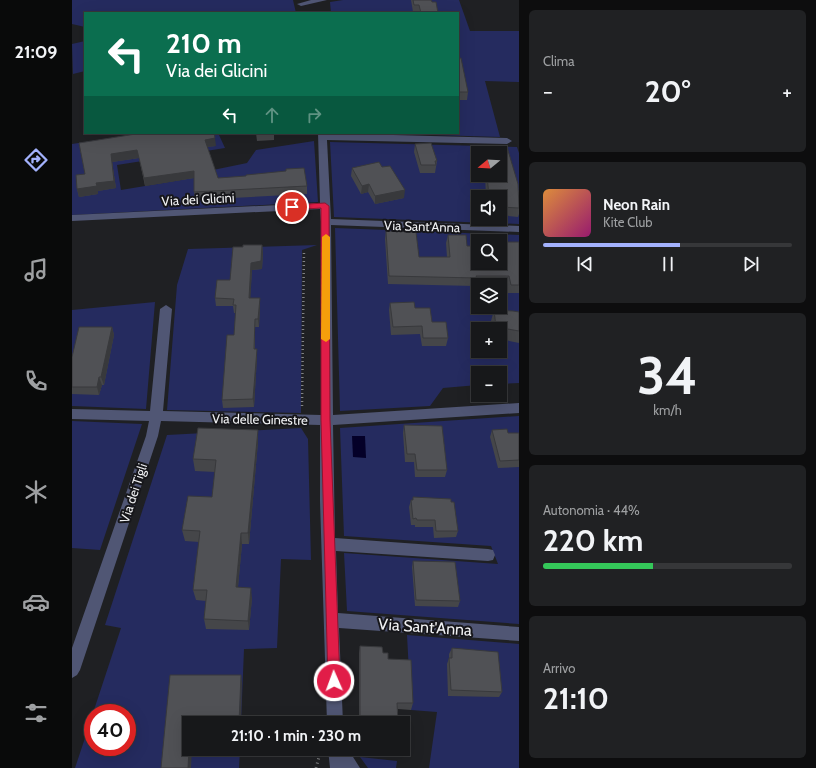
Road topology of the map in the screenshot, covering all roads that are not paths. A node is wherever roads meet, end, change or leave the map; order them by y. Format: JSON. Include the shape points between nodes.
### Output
{"nodes":[{"id":1,"x":323,"y":0,"type":"edge"},
{"id":2,"x":300,"y":2,"type":"edge"},
{"id":3,"x":303,"y":12,"type":"edge"},
{"id":4,"x":322,"y":135,"type":"edge"},
{"id":5,"x":427,"y":136,"type":"edge"},
{"id":6,"x":507,"y":141,"type":"dead end"},
{"id":7,"x":325,"y":206,"type":"junction"},
{"id":8,"x":72,"y":218,"type":"edge"},
{"id":9,"x":326,"y":222,"type":"junction"},
{"id":10,"x":519,"y":229,"type":"edge"},
{"id":11,"x":166,"y":309,"type":"dead end"},
{"id":12,"x":519,"y":408,"type":"edge"},
{"id":13,"x":72,"y":414,"type":"edge"},
{"id":14,"x":156,"y":417,"type":"junction"},
{"id":15,"x":326,"y":420,"type":"junction"},
{"id":16,"x":329,"y":544,"type":"junction"},
{"id":17,"x":488,"y":555,"type":"dead end"},
{"id":18,"x":332,"y":620,"type":"junction"},
{"id":19,"x":519,"y":634,"type":"edge"},
{"id":20,"x":72,"y":670,"type":"edge"},
{"id":21,"x":336,"y":716,"type":"edge"},
{"id":22,"x":337,"y":756,"type":"edge"},
{"id":23,"x":343,"y":756,"type":"edge"},
{"id":24,"x":338,"y":768,"type":"edge"},
{"id":25,"x":352,"y":768,"type":"edge"}],
"edges":[{"from":1,"to":2,"type":"street"},
{"from":2,"to":3,"type":"street"},
{"from":4,"to":5,"type":"street"},
{"from":4,"to":7,"type":"street"},
{"from":5,"to":6,"type":"street"},
{"from":7,"to":8,"type":"street","name":"Via dei Glicini"},
{"from":7,"to":9,"type":"street"},
{"from":9,"to":10,"type":"street","name":"Via Sant'Anna"},
{"from":9,"to":15,"type":"street"},
{"from":11,"to":14,"type":"street","name":"Via dei Tigli"},
{"from":12,"to":15,"type":"street","name":"Via delle Ginestre"},
{"from":13,"to":14,"type":"street","name":"Via delle Ginestre"},
{"from":14,"to":15,"type":"street","name":"Via delle Ginestre"},
{"from":14,"to":20,"type":"street","name":"Via dei Tigli","via":[[117,542]]},
{"from":15,"to":16,"type":"street"},
{"from":16,"to":17,"type":"street"},
{"from":16,"to":18,"type":"street"},
{"from":18,"to":19,"type":"street","name":"Via Sant'Anna"},
{"from":18,"to":21,"type":"street"},
{"from":22,"to":24,"type":"street"},
{"from":23,"to":25,"type":"street"}]}
